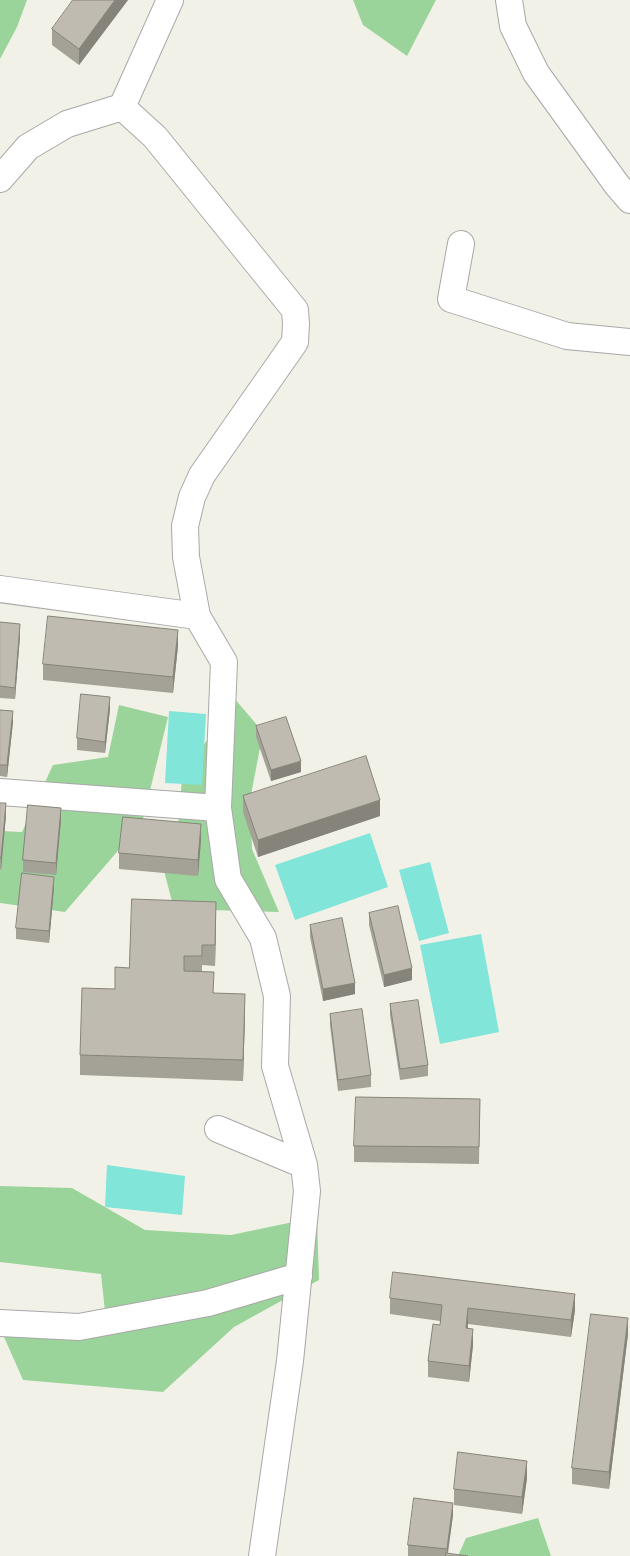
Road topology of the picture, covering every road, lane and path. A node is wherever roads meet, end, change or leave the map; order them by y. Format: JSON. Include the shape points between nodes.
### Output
{"nodes":[{"id":1,"x":170,"y":0,"type":"edge"},
{"id":2,"x":509,"y":0,"type":"edge"},
{"id":3,"x":122,"y":108,"type":"junction"},
{"id":4,"x":0,"y":179,"type":"edge"},
{"id":5,"x":630,"y":200,"type":"edge"},
{"id":6,"x":461,"y":244,"type":"dead end"},
{"id":7,"x":630,"y":342,"type":"edge"},
{"id":8,"x":0,"y":589,"type":"edge"},
{"id":9,"x":197,"y":616,"type":"junction"},
{"id":10,"x":0,"y":792,"type":"edge"},
{"id":11,"x":218,"y":808,"type":"junction"},
{"id":12,"x":218,"y":1130,"type":"dead end"},
{"id":13,"x":304,"y":1165,"type":"junction"},
{"id":14,"x":298,"y":1276,"type":"junction"},
{"id":15,"x":0,"y":1323,"type":"edge"},
{"id":16,"x":262,"y":1556,"type":"edge"}],
"edges":[{"from":1,"to":3,"type":"street"},
{"from":2,"to":5,"type":"street","via":[[513,26],[536,73]]},
{"from":3,"to":4,"type":"street","via":[[66,124],[28,147]]},
{"from":3,"to":9,"type":"street","via":[[155,136],[295,310],[295,342],[202,475],[192,496],[185,526]]},
{"from":6,"to":7,"type":"street","via":[[452,299],[567,336]]},
{"from":8,"to":9,"type":"street"},
{"from":9,"to":11,"type":"street","via":[[224,662]]},
{"from":10,"to":11,"type":"street"},
{"from":11,"to":13,"type":"street","via":[[228,879],[264,938],[277,996],[275,1066]]},
{"from":12,"to":13,"type":"street"},
{"from":13,"to":14,"type":"street","via":[[307,1191]]},
{"from":14,"to":15,"type":"street","via":[[208,1302],[80,1327]]},
{"from":14,"to":16,"type":"street","via":[[290,1361]]}]}
